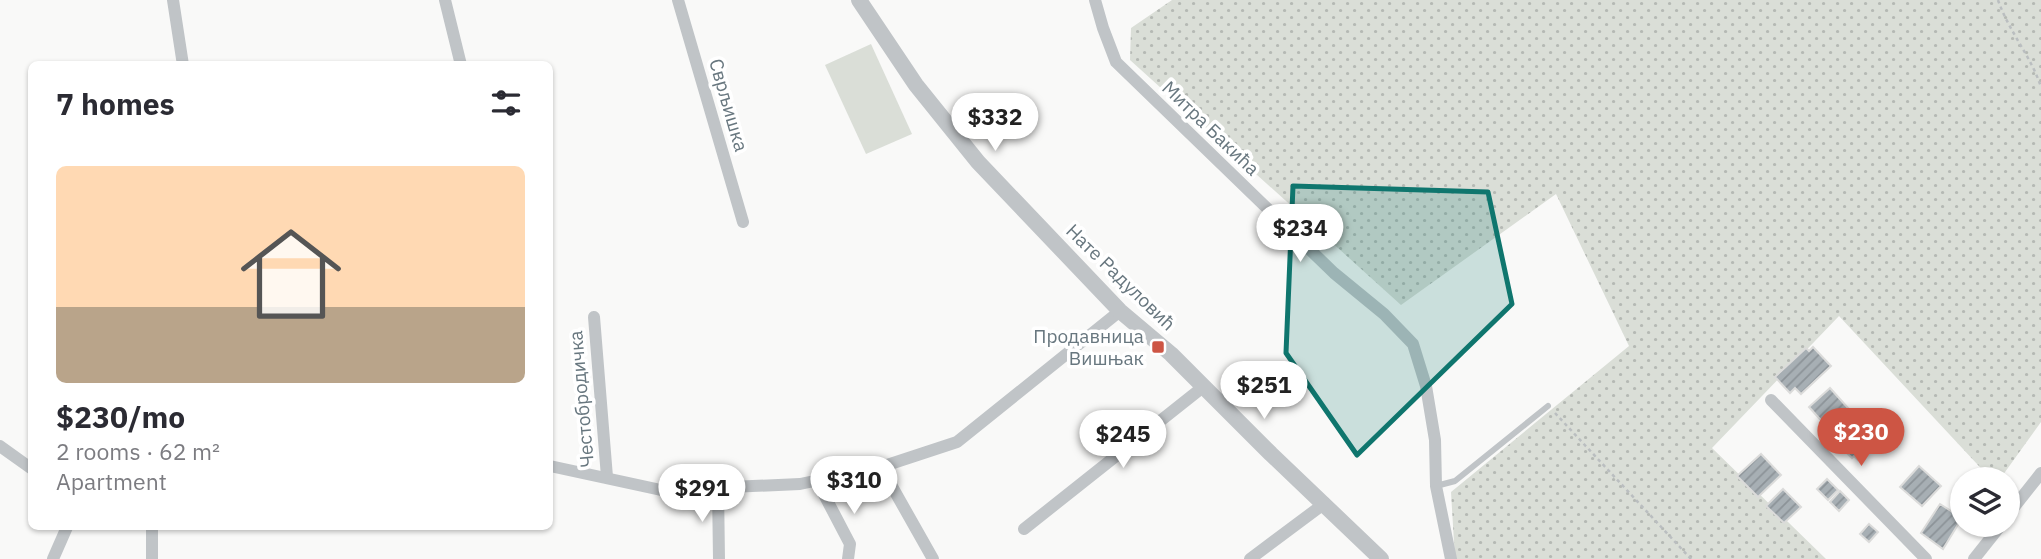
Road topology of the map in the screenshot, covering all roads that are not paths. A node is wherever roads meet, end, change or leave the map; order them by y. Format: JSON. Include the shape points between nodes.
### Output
{"nodes":[{"id":1,"x":173,"y":0,"type":"edge"},
{"id":2,"x":445,"y":0,"type":"edge"},
{"id":3,"x":678,"y":0,"type":"edge"},
{"id":4,"x":859,"y":0,"type":"edge"},
{"id":5,"x":1095,"y":0,"type":"edge"},
{"id":6,"x":182,"y":61,"type":"edge"},
{"id":7,"x":460,"y":61,"type":"edge"},
{"id":8,"x":743,"y":222,"type":"dead end"},
{"id":9,"x":1120,"y":311,"type":"junction"},
{"id":10,"x":594,"y":317,"type":"dead end"},
{"id":11,"x":1203,"y":387,"type":"junction"},
{"id":12,"x":1771,"y":400,"type":"dead end"},
{"id":13,"x":1548,"y":407,"type":"road end"},
{"id":14,"x":0,"y":446,"type":"edge"},
{"id":15,"x":28,"y":466,"type":"edge"},
{"id":16,"x":553,"y":467,"type":"edge"},
{"id":17,"x":881,"y":467,"type":"junction"},
{"id":18,"x":2041,"y":473,"type":"edge"},
{"id":19,"x":607,"y":477,"type":"junction"},
{"id":20,"x":817,"y":481,"type":"junction"},
{"id":21,"x":1436,"y":486,"type":"junction"},
{"id":22,"x":718,"y":488,"type":"junction"},
{"id":23,"x":2020,"y":500,"type":"edge"},
{"id":24,"x":1325,"y":503,"type":"junction"},
{"id":25,"x":1024,"y":528,"type":"dead end"},
{"id":26,"x":65,"y":530,"type":"edge"},
{"id":27,"x":152,"y":530,"type":"edge"},
{"id":28,"x":1991,"y":537,"type":"edge"},
{"id":29,"x":53,"y":559,"type":"edge"},
{"id":30,"x":152,"y":559,"type":"edge"},
{"id":31,"x":719,"y":559,"type":"edge"},
{"id":32,"x":848,"y":559,"type":"edge"},
{"id":33,"x":933,"y":559,"type":"edge"},
{"id":34,"x":1250,"y":559,"type":"edge"},
{"id":35,"x":1381,"y":559,"type":"edge"},
{"id":36,"x":1451,"y":559,"type":"edge"},
{"id":37,"x":1926,"y":559,"type":"edge"},
{"id":38,"x":1974,"y":559,"type":"edge"}],
"edges":[{"from":1,"to":6,"type":"street"},
{"from":2,"to":7,"type":"street"},
{"from":3,"to":8,"type":"street","name":"Сврљишка"},
{"from":4,"to":9,"type":"street","name":"Нате Радуловић","via":[[916,85],[978,162]]},
{"from":5,"to":21,"type":"street","name":"Митра Бакића","via":[[1116,62],[1413,344],[1435,440]]},
{"from":9,"to":11,"type":"street","name":"Нате Радуловић"},
{"from":9,"to":17,"type":"street","via":[[957,442]]},
{"from":10,"to":19,"type":"street","name":"Честобродичка"},
{"from":11,"to":24,"type":"street","name":"Нате Радуловић"},
{"from":11,"to":25,"type":"street"},
{"from":12,"to":37,"type":"street"},
{"from":13,"to":21,"type":"lane","via":[[1455,481]]},
{"from":14,"to":15,"type":"street"},
{"from":16,"to":19,"type":"street"},
{"from":17,"to":20,"type":"street"},
{"from":17,"to":33,"type":"street"},
{"from":18,"to":23,"type":"street"},
{"from":19,"to":22,"type":"street","via":[[661,490]]},
{"from":20,"to":22,"type":"street"},
{"from":20,"to":32,"type":"street","via":[[850,544]]},
{"from":21,"to":36,"type":"street","name":"Митра Бакића"},
{"from":22,"to":31,"type":"street"},
{"from":24,"to":34,"type":"street"},
{"from":24,"to":35,"type":"street","name":"Нате Радуловић"},
{"from":26,"to":29,"type":"street"},
{"from":27,"to":30,"type":"street"},
{"from":28,"to":38,"type":"street"}]}
